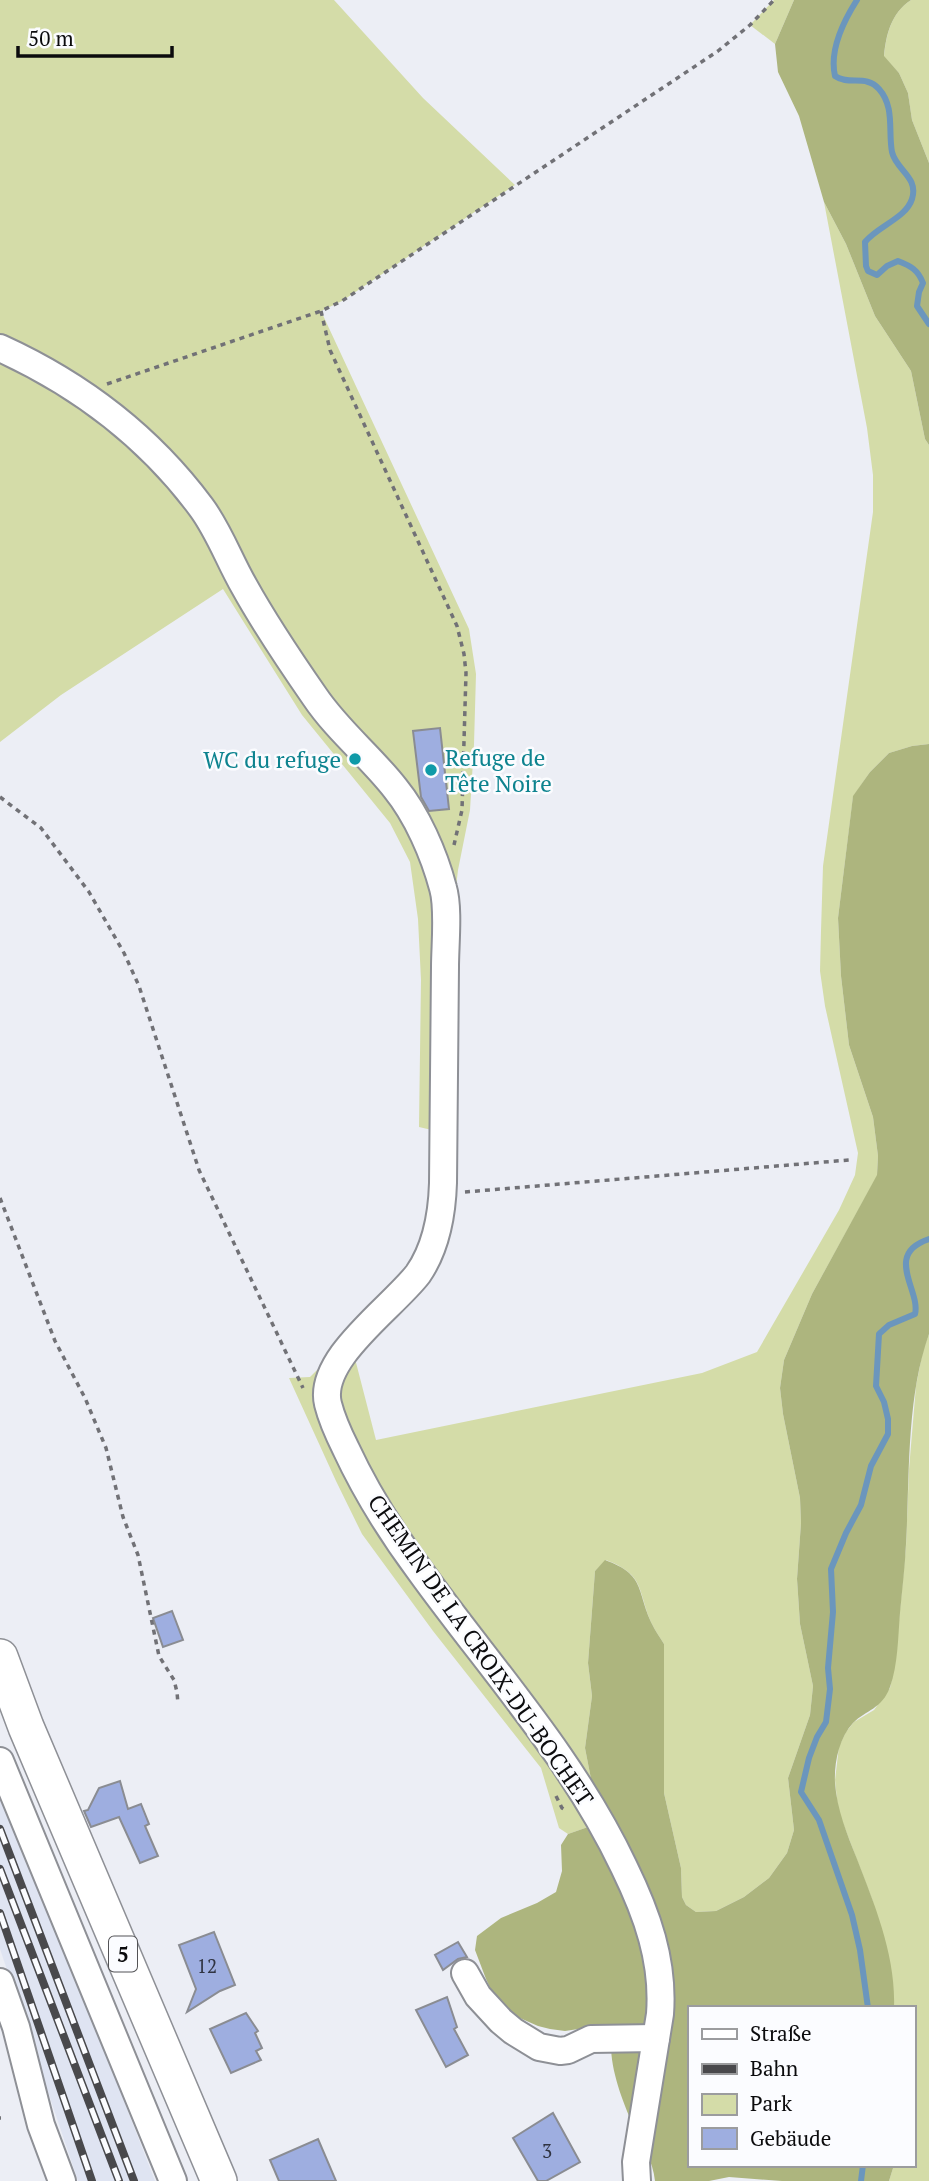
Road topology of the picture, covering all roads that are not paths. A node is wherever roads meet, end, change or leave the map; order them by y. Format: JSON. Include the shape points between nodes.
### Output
{"nodes":[{"id":1,"x":0,"y":348,"type":"edge"},
{"id":2,"x":0,"y":1657,"type":"edge"},
{"id":3,"x":0,"y":1698,"type":"edge"},
{"id":4,"x":26,"y":1727,"type":"junction"},
{"id":5,"x":0,"y":1761,"type":"edge"},
{"id":6,"x":465,"y":1973,"type":"dead end"},
{"id":7,"x":0,"y":1982,"type":"edge"},
{"id":8,"x":656,"y":2038,"type":"junction"},
{"id":9,"x":62,"y":2181,"type":"edge"},
{"id":10,"x":173,"y":2181,"type":"edge"},
{"id":11,"x":219,"y":2181,"type":"edge"},
{"id":12,"x":637,"y":2181,"type":"edge"}],
"edges":[{"from":1,"to":8,"type":"street","name":"CHEMIN DE LA CROIX-DU-BOCHET","via":[[82,393],[129,428],[169,469],[202,508],[245,588],[316,698],[396,788],[431,853],[444,890],[442,1192],[437,1231],[424,1264],[405,1289],[333,1367],[327,1402],[359,1476],[390,1530],[525,1707],[596,1812],[636,1891],[657,1953],[662,1997]]},
{"from":2,"to":4,"type":"main road","number":"5"},
{"from":3,"to":4,"type":"main road","number":"5"},
{"from":4,"to":11,"type":"main road","number":"5"},
{"from":5,"to":10,"type":"street"},
{"from":6,"to":8,"type":"street","via":[[501,2021],[539,2047],[560,2051],[591,2039]]},
{"from":7,"to":9,"type":"street"},
{"from":8,"to":12,"type":"street","name":"CHEMIN DE LA CROIX-DU-BOCHET"}]}
